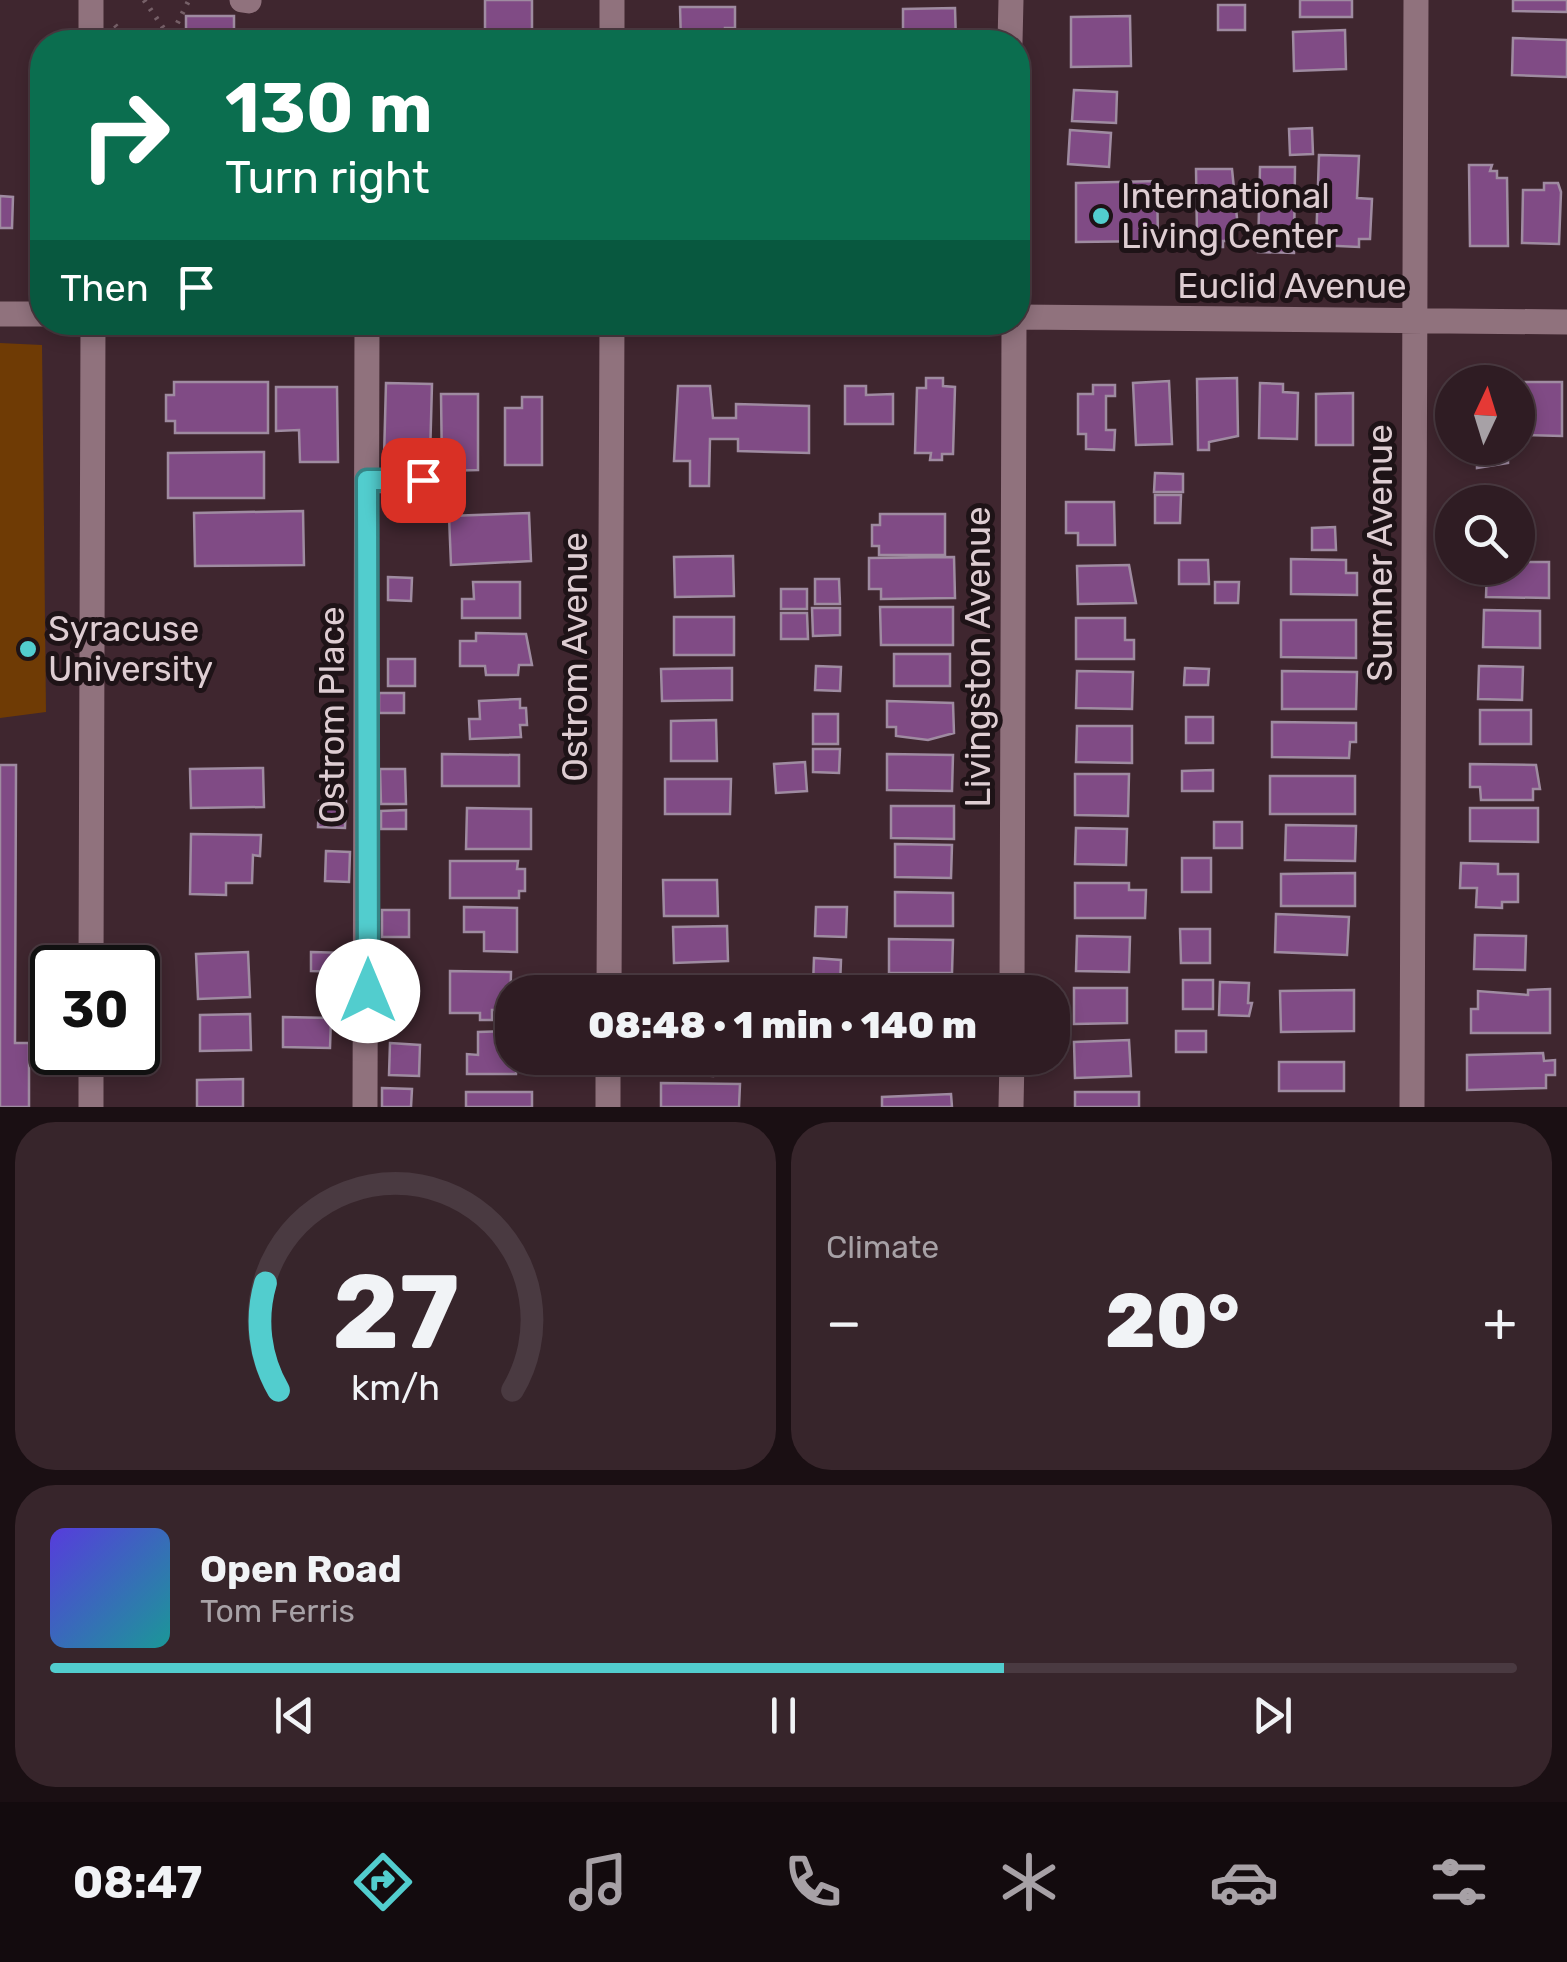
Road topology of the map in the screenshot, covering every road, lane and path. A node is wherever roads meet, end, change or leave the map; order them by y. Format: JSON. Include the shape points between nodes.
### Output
{"nodes":[{"id":1,"x":91,"y":0,"type":"edge"},
{"id":2,"x":144,"y":0,"type":"edge"},
{"id":3,"x":188,"y":0,"type":"edge"},
{"id":4,"x":612,"y":0,"type":"edge"},
{"id":5,"x":1011,"y":0,"type":"edge"},
{"id":6,"x":1416,"y":0,"type":"edge"},
{"id":7,"x":92,"y":30,"type":"edge"},
{"id":8,"x":164,"y":30,"type":"edge"},
{"id":9,"x":174,"y":30,"type":"edge"},
{"id":10,"x":612,"y":30,"type":"edge"},
{"id":11,"x":1010,"y":30,"type":"edge"},
{"id":12,"x":0,"y":314,"type":"edge"},
{"id":13,"x":30,"y":314,"type":"edge"},
{"id":14,"x":1030,"y":320,"type":"edge"},
{"id":15,"x":1416,"y":322,"type":"junction"},
{"id":16,"x":1567,"y":322,"type":"edge"},
{"id":17,"x":94,"y":335,"type":"edge"},
{"id":18,"x":367,"y":335,"type":"edge"},
{"id":19,"x":612,"y":335,"type":"edge"},
{"id":20,"x":1016,"y":335,"type":"edge"},
{"id":21,"x":367,"y":480,"type":"junction"},
{"id":22,"x":423,"y":480,"type":"dead end"},
{"id":23,"x":92,"y":945,"type":"edge"},
{"id":24,"x":609,"y":975,"type":"edge"},
{"id":25,"x":1012,"y":975,"type":"edge"},
{"id":26,"x":91,"y":1075,"type":"edge"},
{"id":27,"x":608,"y":1075,"type":"edge"},
{"id":28,"x":1012,"y":1075,"type":"edge"},
{"id":29,"x":91,"y":1107,"type":"edge"},
{"id":30,"x":365,"y":1107,"type":"edge"},
{"id":31,"x":608,"y":1107,"type":"edge"},
{"id":32,"x":1012,"y":1107,"type":"edge"},
{"id":33,"x":1412,"y":1107,"type":"edge"}],
"edges":[{"from":1,"to":7,"type":"street"},
{"from":2,"to":8,"type":"path"},
{"from":3,"to":9,"type":"path"},
{"from":4,"to":10,"type":"street"},
{"from":5,"to":11,"type":"street"},
{"from":6,"to":15,"type":"street","name":"Sumner Avenue"},
{"from":12,"to":13,"type":"street"},
{"from":14,"to":15,"type":"street","name":"Euclid Avenue"},
{"from":15,"to":16,"type":"street","name":"Euclid Avenue"},
{"from":15,"to":33,"type":"street","name":"Sumner Avenue"},
{"from":17,"to":23,"type":"street"},
{"from":18,"to":21,"type":"street","name":"Ostrom Place"},
{"from":19,"to":24,"type":"street","name":"Ostrom Avenue"},
{"from":20,"to":25,"type":"street","name":"Livingston Avenue"},
{"from":21,"to":22,"type":"street"},
{"from":21,"to":30,"type":"street","name":"Ostrom Place"},
{"from":26,"to":29,"type":"street"},
{"from":27,"to":31,"type":"street"},
{"from":28,"to":32,"type":"street"}]}
